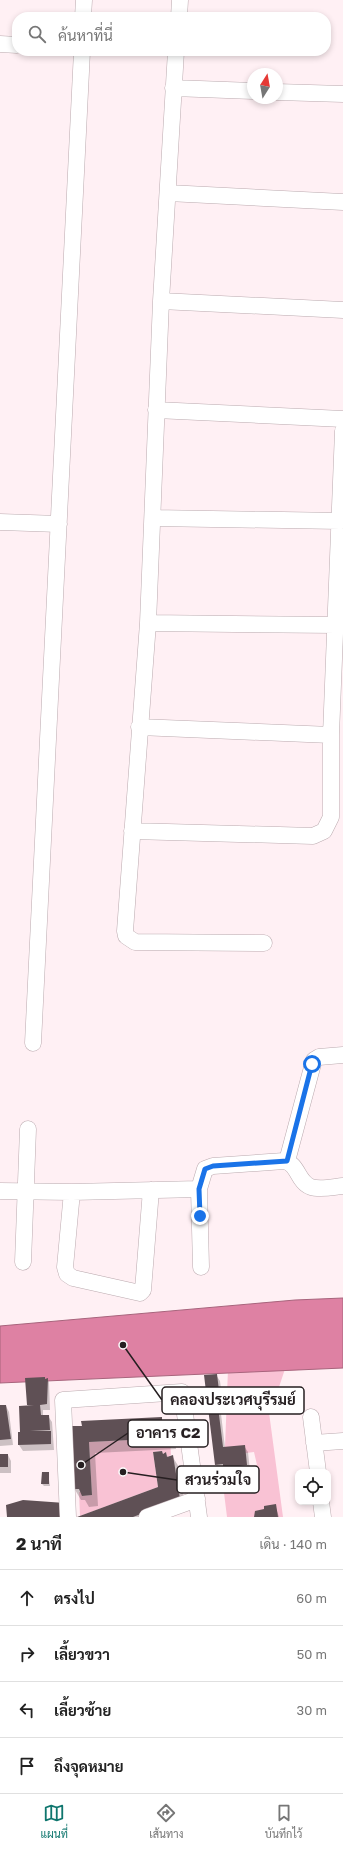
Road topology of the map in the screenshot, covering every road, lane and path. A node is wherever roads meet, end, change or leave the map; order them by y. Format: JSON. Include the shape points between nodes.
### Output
{"nodes":[{"id":1,"x":84,"y":0,"type":"edge"},
{"id":2,"x":180,"y":0,"type":"edge"},
{"id":3,"x":83,"y":12,"type":"edge"},
{"id":4,"x":179,"y":12,"type":"edge"},
{"id":5,"x":0,"y":44,"type":"edge"},
{"id":6,"x":12,"y":45,"type":"edge"},
{"id":7,"x":82,"y":56,"type":"edge"},
{"id":8,"x":176,"y":56,"type":"edge"},
{"id":9,"x":173,"y":88,"type":"junction"},
{"id":10,"x":247,"y":91,"type":"edge"},
{"id":11,"x":283,"y":92,"type":"edge"},
{"id":12,"x":343,"y":94,"type":"edge"},
{"id":13,"x":168,"y":193,"type":"junction"},
{"id":14,"x":343,"y":202,"type":"edge"},
{"id":15,"x":161,"y":301,"type":"junction"},
{"id":16,"x":343,"y":310,"type":"edge"},
{"id":17,"x":156,"y":410,"type":"junction"},
{"id":18,"x":343,"y":419,"type":"edge"},
{"id":19,"x":343,"y":431,"type":"edge"},
{"id":20,"x":153,"y":518,"type":"junction"},
{"id":21,"x":340,"y":521,"type":"junction"},
{"id":22,"x":0,"y":522,"type":"edge"},
{"id":23,"x":59,"y":524,"type":"junction"},
{"id":24,"x":340,"y":590,"type":"edge"},
{"id":25,"x":148,"y":623,"type":"junction"},
{"id":26,"x":336,"y":625,"type":"junction"},
{"id":27,"x":338,"y":693,"type":"edge"},
{"id":28,"x":139,"y":727,"type":"junction"},
{"id":29,"x":331,"y":735,"type":"junction"},
{"id":30,"x":132,"y":831,"type":"junction"},
{"id":31,"x":264,"y":942,"type":"dead end"},
{"id":32,"x":33,"y":1043,"type":"dead end"},
{"id":33,"x":343,"y":1055,"type":"edge"},
{"id":34,"x":28,"y":1129,"type":"dead end"},
{"id":35,"x":287,"y":1161,"type":"junction"},
{"id":36,"x":343,"y":1186,"type":"edge"},
{"id":37,"x":199,"y":1189,"type":"junction"},
{"id":38,"x":151,"y":1190,"type":"junction"},
{"id":39,"x":0,"y":1191,"type":"edge"},
{"id":40,"x":26,"y":1191,"type":"junction"},
{"id":41,"x":72,"y":1192,"type":"junction"},
{"id":42,"x":23,"y":1262,"type":"dead end"},
{"id":43,"x":201,"y":1267,"type":"dead end"},
{"id":44,"x":311,"y":1417,"type":"dead end"},
{"id":45,"x":343,"y":1441,"type":"edge"},
{"id":46,"x":314,"y":1443,"type":"junction"},
{"id":47,"x":318,"y":1469,"type":"edge"},
{"id":48,"x":197,"y":1500,"type":"junction"},
{"id":49,"x":321,"y":1505,"type":"edge"},
{"id":50,"x":68,"y":1517,"type":"edge"},
{"id":51,"x":147,"y":1517,"type":"edge"},
{"id":52,"x":199,"y":1517,"type":"edge"},
{"id":53,"x":323,"y":1517,"type":"edge"}],
"edges":[{"from":1,"to":3,"type":"street"},
{"from":2,"to":4,"type":"street"},
{"from":5,"to":6,"type":"street"},
{"from":7,"to":23,"type":"street"},
{"from":8,"to":9,"type":"street"},
{"from":9,"to":10,"type":"street"},
{"from":9,"to":13,"type":"street"},
{"from":11,"to":12,"type":"street"},
{"from":13,"to":14,"type":"street"},
{"from":13,"to":15,"type":"street"},
{"from":15,"to":16,"type":"street"},
{"from":15,"to":17,"type":"street"},
{"from":17,"to":18,"type":"street"},
{"from":17,"to":20,"type":"street"},
{"from":19,"to":21,"type":"street"},
{"from":20,"to":21,"type":"street"},
{"from":20,"to":25,"type":"street"},
{"from":21,"to":24,"type":"street"},
{"from":22,"to":23,"type":"street"},
{"from":23,"to":32,"type":"street"},
{"from":24,"to":26,"type":"street"},
{"from":25,"to":26,"type":"street"},
{"from":25,"to":28,"type":"street"},
{"from":26,"to":27,"type":"street"},
{"from":27,"to":29,"type":"street"},
{"from":28,"to":29,"type":"street"},
{"from":28,"to":30,"type":"street"},
{"from":29,"to":30,"type":"street","via":[[331,817],[324,831],[313,836]]},
{"from":30,"to":31,"type":"street","via":[[125,931],[130,940]]},
{"from":33,"to":35,"type":"street","via":[[319,1057],[314,1060]]},
{"from":34,"to":40,"type":"street"},
{"from":35,"to":36,"type":"street","via":[[297,1170],[302,1181],[312,1187]]},
{"from":35,"to":37,"type":"street","via":[[213,1166],[205,1169]]},
{"from":37,"to":38,"type":"street"},
{"from":37,"to":43,"type":"street"},
{"from":38,"to":41,"type":"street"},
{"from":38,"to":41,"type":"street","via":[[143,1290],[140,1293],[73,1278],[68,1274],[65,1267]]},
{"from":39,"to":40,"type":"street"},
{"from":40,"to":41,"type":"street"},
{"from":40,"to":42,"type":"street"},
{"from":44,"to":46,"type":"street"},
{"from":45,"to":46,"type":"street"},
{"from":46,"to":47,"type":"street"},
{"from":48,"to":50,"type":"street","via":[[182,1392],[63,1400]]},
{"from":48,"to":51,"type":"street"},
{"from":48,"to":52,"type":"street"},
{"from":49,"to":53,"type":"street"}]}
